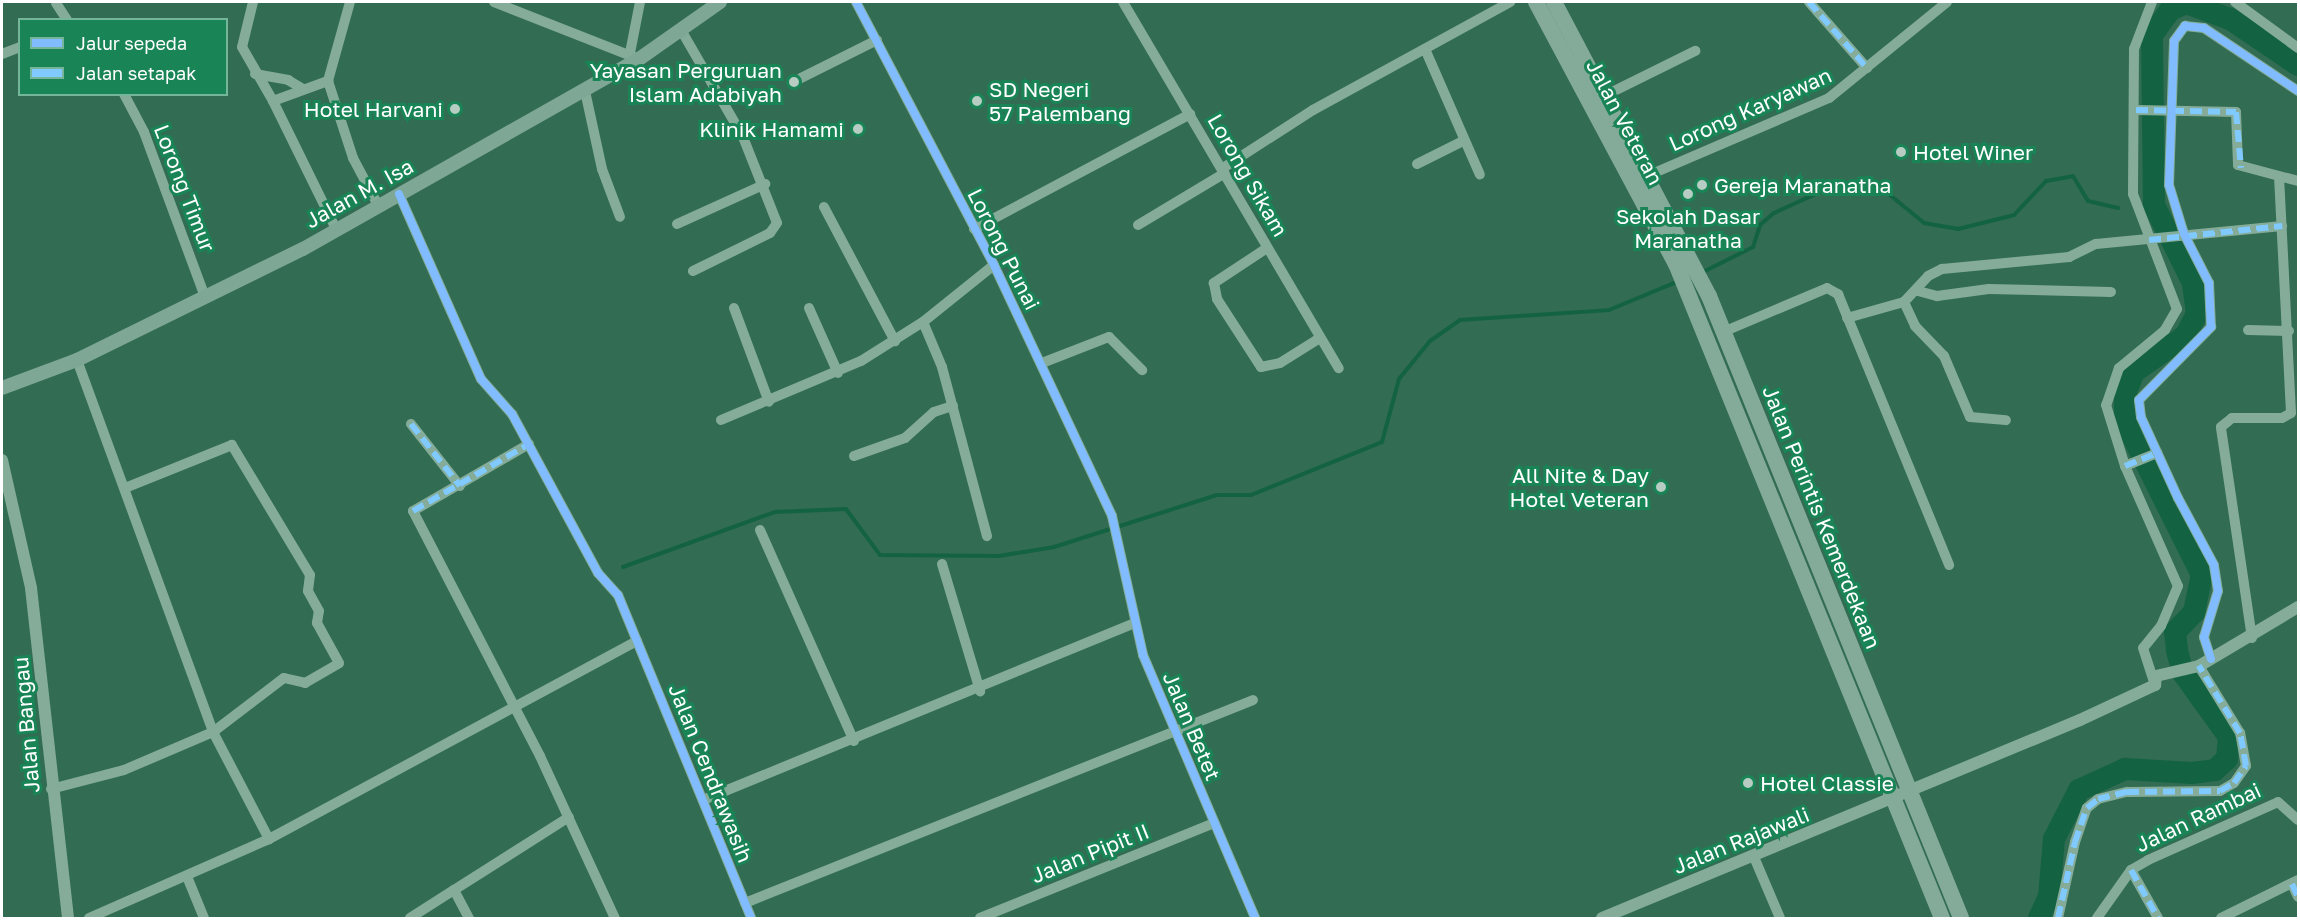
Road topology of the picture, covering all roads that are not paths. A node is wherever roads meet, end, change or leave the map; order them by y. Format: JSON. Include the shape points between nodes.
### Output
{"nodes":[{"id":1,"x":254,"y":2,"type":"edge"},
{"id":2,"x":350,"y":2,"type":"edge"},
{"id":3,"x":494,"y":2,"type":"edge"},
{"id":4,"x":640,"y":2,"type":"edge"},
{"id":5,"x":720,"y":2,"type":"edge"},
{"id":6,"x":856,"y":2,"type":"edge"},
{"id":7,"x":1124,"y":2,"type":"edge"},
{"id":8,"x":1510,"y":2,"type":"edge"},
{"id":9,"x":1536,"y":2,"type":"edge"},
{"id":10,"x":1554,"y":2,"type":"edge"},
{"id":11,"x":1809,"y":2,"type":"edge"},
{"id":12,"x":1947,"y":2,"type":"edge"},
{"id":13,"x":2152,"y":2,"type":"edge"},
{"id":14,"x":2235,"y":2,"type":"edge"},
{"id":15,"x":57,"y":3,"type":"dead end"},
{"id":16,"x":67,"y":18,"type":"edge"},
{"id":17,"x":681,"y":30,"type":"junction"},
{"id":18,"x":877,"y":40,"type":"junction"},
{"id":19,"x":18,"y":48,"type":"edge"},
{"id":20,"x":2298,"y":48,"type":"edge"},
{"id":21,"x":1425,"y":49,"type":"junction"},
{"id":22,"x":1695,"y":51,"type":"dead end"},
{"id":23,"x":2,"y":54,"type":"edge"},
{"id":24,"x":635,"y":56,"type":"junction"},
{"id":25,"x":1867,"y":68,"type":"junction"},
{"id":26,"x":255,"y":74,"type":"junction"},
{"id":27,"x":801,"y":78,"type":"dead end"},
{"id":28,"x":328,"y":81,"type":"junction"},
{"id":29,"x":303,"y":90,"type":"junction"},
{"id":30,"x":585,"y":91,"type":"junction"},
{"id":31,"x":2298,"y":92,"type":"edge"},
{"id":32,"x":125,"y":96,"type":"edge"},
{"id":33,"x":1604,"y":96,"type":"junction"},
{"id":34,"x":273,"y":101,"type":"junction"},
{"id":35,"x":2139,"y":110,"type":"junction"},
{"id":36,"x":2174,"y":112,"type":"junction"},
{"id":37,"x":1190,"y":114,"type":"junction"},
{"id":38,"x":1462,"y":141,"type":"junction"},
{"id":39,"x":1417,"y":164,"type":"dead end"},
{"id":40,"x":1224,"y":170,"type":"junction"},
{"id":41,"x":1480,"y":175,"type":"dead end"},
{"id":42,"x":1647,"y":176,"type":"junction"},
{"id":43,"x":2279,"y":178,"type":"junction"},
{"id":44,"x":2298,"y":181,"type":"edge"},
{"id":45,"x":765,"y":184,"type":"junction"},
{"id":46,"x":399,"y":194,"type":"junction"},
{"id":47,"x":378,"y":205,"type":"junction"},
{"id":48,"x":824,"y":207,"type":"dead end"},
{"id":49,"x":620,"y":217,"type":"dead end"},
{"id":50,"x":677,"y":224,"type":"dead end"},
{"id":51,"x":1138,"y":225,"type":"dead end"},
{"id":52,"x":2282,"y":226,"type":"junction"},
{"id":53,"x":335,"y":228,"type":"junction"},
{"id":54,"x":974,"y":229,"type":"junction"},
{"id":55,"x":2179,"y":235,"type":"junction"},
{"id":56,"x":2152,"y":239,"type":"junction"},
{"id":57,"x":1267,"y":248,"type":"junction"},
{"id":58,"x":1684,"y":263,"type":"junction"},
{"id":59,"x":994,"y":265,"type":"junction"},
{"id":60,"x":693,"y":271,"type":"dead end"},
{"id":61,"x":1918,"y":291,"type":"junction"},
{"id":62,"x":2111,"y":292,"type":"dead end"},
{"id":63,"x":206,"y":297,"type":"junction"},
{"id":64,"x":1904,"y":302,"type":"junction"},
{"id":65,"x":734,"y":308,"type":"dead end"},
{"id":66,"x":809,"y":308,"type":"dead end"},
{"id":67,"x":1847,"y":318,"type":"junction"},
{"id":68,"x":923,"y":322,"type":"junction"},
{"id":69,"x":2248,"y":330,"type":"dead end"},
{"id":70,"x":2289,"y":331,"type":"junction"},
{"id":71,"x":1723,"y":332,"type":"junction"},
{"id":72,"x":1320,"y":338,"type":"junction"},
{"id":73,"x":1706,"y":339,"type":"junction"},
{"id":74,"x":895,"y":341,"type":"junction"},
{"id":75,"x":77,"y":360,"type":"junction"},
{"id":76,"x":1042,"y":363,"type":"junction"},
{"id":77,"x":1339,"y":368,"type":"dead end"},
{"id":78,"x":1142,"y":370,"type":"dead end"},
{"id":79,"x":2295,"y":371,"type":"edge"},
{"id":80,"x":838,"y":373,"type":"junction"},
{"id":81,"x":2,"y":388,"type":"edge"},
{"id":82,"x":769,"y":402,"type":"junction"},
{"id":83,"x":953,"y":406,"type":"junction"},
{"id":84,"x":721,"y":420,"type":"dead end"},
{"id":85,"x":2006,"y":420,"type":"dead end"},
{"id":86,"x":411,"y":424,"type":"dead end"},
{"id":87,"x":529,"y":444,"type":"junction"},
{"id":88,"x":2155,"y":454,"type":"junction"},
{"id":89,"x":854,"y":456,"type":"dead end"},
{"id":90,"x":2,"y":460,"type":"edge"},
{"id":91,"x":2129,"y":464,"type":"junction"},
{"id":92,"x":460,"y":486,"type":"junction"},
{"id":93,"x":124,"y":488,"type":"junction"},
{"id":94,"x":760,"y":530,"type":"dead end"},
{"id":95,"x":987,"y":536,"type":"dead end"},
{"id":96,"x":1120,"y":539,"type":"joint"},
{"id":97,"x":942,"y":564,"type":"dead end"},
{"id":98,"x":1949,"y":565,"type":"dead end"},
{"id":99,"x":2298,"y":607,"type":"edge"},
{"id":100,"x":1135,"y":623,"type":"junction"},
{"id":101,"x":2252,"y":638,"type":"junction"},
{"id":102,"x":637,"y":641,"type":"junction"},
{"id":103,"x":2211,"y":659,"type":"junction"},
{"id":104,"x":2199,"y":666,"type":"junction"},
{"id":105,"x":2156,"y":680,"type":"junction"},
{"id":106,"x":980,"y":691,"type":"junction"},
{"id":107,"x":1253,"y":700,"type":"dead end"},
{"id":108,"x":514,"y":709,"type":"junction"},
{"id":109,"x":1173,"y":729,"type":"junction"},
{"id":110,"x":213,"y":732,"type":"junction"},
{"id":111,"x":854,"y":741,"type":"junction"},
{"id":112,"x":51,"y":789,"type":"junction"},
{"id":113,"x":1910,"y":790,"type":"junction"},
{"id":114,"x":1894,"y":797,"type":"junction"},
{"id":115,"x":703,"y":800,"type":"junction"},
{"id":116,"x":569,"y":817,"type":"junction"},
{"id":117,"x":2298,"y":820,"type":"edge"},
{"id":118,"x":1214,"y":823,"type":"junction"},
{"id":119,"x":269,"y":839,"type":"junction"},
{"id":120,"x":1754,"y":857,"type":"junction"},
{"id":121,"x":2131,"y":870,"type":"junction"},
{"id":122,"x":188,"y":879,"type":"junction"},
{"id":123,"x":2295,"y":882,"type":"edge"},
{"id":124,"x":454,"y":890,"type":"junction"},
{"id":125,"x":2298,"y":897,"type":"edge"},
{"id":126,"x":745,"y":903,"type":"junction"},
{"id":127,"x":2243,"y":914,"type":"edge"},
{"id":128,"x":1623,"y":915,"type":"edge"},
{"id":129,"x":68,"y":918,"type":"edge"},
{"id":130,"x":88,"y":918,"type":"edge"},
{"id":131,"x":204,"y":918,"type":"edge"},
{"id":132,"x":410,"y":918,"type":"edge"},
{"id":133,"x":469,"y":918,"type":"edge"},
{"id":134,"x":615,"y":918,"type":"edge"},
{"id":135,"x":751,"y":918,"type":"edge"},
{"id":136,"x":980,"y":918,"type":"edge"},
{"id":137,"x":1255,"y":918,"type":"edge"},
{"id":138,"x":1602,"y":918,"type":"edge"},
{"id":139,"x":1780,"y":918,"type":"edge"},
{"id":140,"x":1942,"y":918,"type":"edge"},
{"id":141,"x":1961,"y":918,"type":"edge"},
{"id":142,"x":2058,"y":918,"type":"edge"},
{"id":143,"x":2097,"y":918,"type":"edge"},
{"id":144,"x":2158,"y":918,"type":"edge"},
{"id":145,"x":2221,"y":918,"type":"edge"}],
"edges":[{"from":1,"to":26,"type":"street","via":[[242,47]]},
{"from":2,"to":28,"type":"street"},
{"from":3,"to":24,"type":"street"},
{"from":4,"to":24,"type":"street"},
{"from":5,"to":17,"type":"main road","name":"Jalan M. Isa"},
{"from":6,"to":18,"type":"street","name":"Lorong Punai"},
{"from":7,"to":37,"type":"street","name":"Lorong Sikam"},
{"from":8,"to":21,"type":"street"},
{"from":9,"to":58,"type":"highway","name":"Jalan Veteran"},
{"from":10,"to":33,"type":"highway","name":"Jalan Veteran"},
{"from":11,"to":25,"type":"street"},
{"from":12,"to":25,"type":"street","name":"Lorong Karyawan"},
{"from":13,"to":35,"type":"street","via":[[2134,49]]},
{"from":14,"to":20,"type":"street"},
{"from":15,"to":16,"type":"street"},
{"from":17,"to":24,"type":"main road","name":"Jalan M. Isa"},
{"from":17,"to":45,"type":"street"},
{"from":18,"to":27,"type":"street"},
{"from":18,"to":54,"type":"street","name":"Lorong Punai"},
{"from":19,"to":23,"type":"street"},
{"from":21,"to":38,"type":"street"},
{"from":21,"to":40,"type":"street"},
{"from":22,"to":33,"type":"street"},
{"from":24,"to":30,"type":"main road","name":"Jalan M. Isa"},
{"from":25,"to":42,"type":"street","name":"Lorong Karyawan","via":[[1829,98]]},
{"from":26,"to":29,"type":"street","via":[[288,80]]},
{"from":26,"to":34,"type":"street"},
{"from":28,"to":29,"type":"street"},
{"from":28,"to":47,"type":"street","via":[[353,158]]},
{"from":29,"to":34,"type":"street"},
{"from":30,"to":46,"type":"main road","name":"Jalan M. Isa"},
{"from":30,"to":49,"type":"street","via":[[602,169]]},
{"from":31,"to":36,"type":"street","via":[[2192,23],[2174,41]]},
{"from":32,"to":63,"type":"street","name":"Lorong Timur","via":[[144,132]]},
{"from":33,"to":42,"type":"highway","name":"Jalan Veteran"},
{"from":34,"to":53,"type":"street"},
{"from":35,"to":36,"type":"street"},
{"from":35,"to":56,"type":"street","via":[[2133,194]]},
{"from":36,"to":43,"type":"street","via":[[2236,112],[2238,165]]},
{"from":36,"to":55,"type":"street","via":[[2168,173]]},
{"from":37,"to":40,"type":"street","name":"Lorong Sikam"},
{"from":37,"to":54,"type":"street"},
{"from":38,"to":39,"type":"street"},
{"from":38,"to":41,"type":"street"},
{"from":40,"to":51,"type":"street"},
{"from":40,"to":57,"type":"street","name":"Lorong Sikam"},
{"from":42,"to":58,"type":"highway","name":"Jalan Veteran"},
{"from":43,"to":44,"type":"street"},
{"from":43,"to":52,"type":"street"},
{"from":45,"to":50,"type":"street"},
{"from":45,"to":60,"type":"street","via":[[777,219],[774,230]]},
{"from":46,"to":47,"type":"main road","name":"Jalan M. Isa"},
{"from":46,"to":87,"type":"street","name":"Jalan Cendrawasih","via":[[481,379]]},
{"from":47,"to":53,"type":"main road","name":"Jalan M. Isa"},
{"from":48,"to":74,"type":"street"},
{"from":52,"to":55,"type":"street"},
{"from":52,"to":70,"type":"street"},
{"from":53,"to":63,"type":"main road","name":"Jalan M. Isa"},
{"from":54,"to":59,"type":"street","name":"Lorong Punai"},
{"from":55,"to":56,"type":"street"},
{"from":55,"to":88,"type":"street","via":[[2209,284],[2211,327],[2191,354],[2141,394],[2141,417]]},
{"from":56,"to":61,"type":"street","via":[[2092,244],[2069,257],[1942,269],[1925,279]]},
{"from":56,"to":91,"type":"street","via":[[2176,295],[2177,309],[2164,330],[2127,358],[2110,388],[2107,413]]},
{"from":57,"to":72,"type":"street","name":"Lorong Sikam"},
{"from":57,"to":72,"type":"street","via":[[1214,283],[1217,299],[1261,367],[1280,363]]},
{"from":58,"to":71,"type":"highway","name":"Jalan Perintis Kemerdekaan","via":[[1709,296]]},
{"from":58,"to":73,"type":"highway","via":[[1691,302]]},
{"from":59,"to":68,"type":"street"},
{"from":59,"to":76,"type":"street","name":"Lorong Punai"},
{"from":61,"to":62,"type":"street","via":[[1937,296],[1989,290]]},
{"from":61,"to":64,"type":"street"},
{"from":63,"to":75,"type":"main road","name":"Jalan M. Isa"},
{"from":64,"to":67,"type":"street"},
{"from":64,"to":85,"type":"street","via":[[1915,326],[1944,356],[1970,417]]},
{"from":65,"to":82,"type":"street"},
{"from":66,"to":80,"type":"street"},
{"from":67,"to":71,"type":"street","via":[[1838,294],[1827,288]]},
{"from":67,"to":98,"type":"street"},
{"from":68,"to":74,"type":"street"},
{"from":68,"to":83,"type":"street"},
{"from":69,"to":70,"type":"street"},
{"from":70,"to":79,"type":"street"},
{"from":71,"to":73,"type":"highway"},
{"from":71,"to":113,"type":"highway","name":"Jalan Perintis Kemerdekaan"},
{"from":72,"to":77,"type":"street","name":"Lorong Sikam"},
{"from":73,"to":114,"type":"highway"},
{"from":74,"to":80,"type":"street"},
{"from":75,"to":81,"type":"main road","name":"Jalan M. Isa"},
{"from":75,"to":93,"type":"street"},
{"from":76,"to":78,"type":"street","via":[[1109,337]]},
{"from":76,"to":96,"type":"street","name":"Lorong Punai"},
{"from":79,"to":101,"type":"street","via":[[2287,417],[2232,418],[2222,427]]},
{"from":80,"to":82,"type":"street"},
{"from":82,"to":84,"type":"street"},
{"from":83,"to":89,"type":"street","via":[[934,412],[905,438]]},
{"from":83,"to":95,"type":"street"},
{"from":86,"to":92,"type":"street"},
{"from":87,"to":92,"type":"street"},
{"from":87,"to":102,"type":"street","name":"Jalan Cendrawasih","via":[[598,573],[618,595]]},
{"from":88,"to":91,"type":"street"},
{"from":88,"to":103,"type":"street","via":[[2217,579],[2204,637]]},
{"from":90,"to":112,"type":"street","name":"Jalan Bangau","via":[[31,588]]},
{"from":91,"to":105,"type":"street","via":[[2178,586],[2161,626],[2143,648]]},
{"from":92,"to":108,"type":"street","via":[[413,511]]},
{"from":93,"to":110,"type":"street"},
{"from":93,"to":110,"type":"street","via":[[232,445],[310,575],[308,591],[319,611],[317,623],[339,663],[305,682],[284,678]]},
{"from":94,"to":111,"type":"street"},
{"from":96,"to":100,"type":"street","name":"Jalan Betet"},
{"from":97,"to":106,"type":"street"},
{"from":99,"to":101,"type":"street"},
{"from":100,"to":106,"type":"street"},
{"from":100,"to":109,"type":"street","name":"Jalan Betet"},
{"from":101,"to":103,"type":"street"},
{"from":102,"to":108,"type":"street"},
{"from":102,"to":115,"type":"street","name":"Jalan Cendrawasih"},
{"from":103,"to":104,"type":"street"},
{"from":104,"to":105,"type":"street","name":"Jalan Rajawali","via":[[2186,665]]},
{"from":104,"to":142,"type":"street","via":[[2241,733],[2246,766],[2234,783],[2220,791],[2127,792],[2098,799],[2087,808],[2075,842]]},
{"from":105,"to":113,"type":"street","name":"Jalan Rajawali"},
{"from":106,"to":111,"type":"street"},
{"from":107,"to":109,"type":"street"},
{"from":108,"to":116,"type":"street"},
{"from":108,"to":119,"type":"street"},
{"from":109,"to":118,"type":"street","name":"Jalan Betet"},
{"from":109,"to":126,"type":"street"},
{"from":110,"to":112,"type":"street","via":[[124,770]]},
{"from":110,"to":119,"type":"street"},
{"from":111,"to":115,"type":"street"},
{"from":112,"to":129,"type":"street","name":"Jalan Bangau"},
{"from":113,"to":114,"type":"street","name":"Jalan Rajawali"},
{"from":113,"to":141,"type":"highway"},
{"from":114,"to":120,"type":"street","name":"Jalan Rajawali"},
{"from":114,"to":140,"type":"highway"},
{"from":115,"to":126,"type":"street","name":"Jalan Cendrawasih"},
{"from":116,"to":124,"type":"street"},
{"from":116,"to":134,"type":"street"},
{"from":117,"to":121,"type":"street","name":"Jalan Rambai","via":[[2278,802]]},
{"from":118,"to":136,"type":"street","name":"Jalan Pipit II"},
{"from":118,"to":137,"type":"street","name":"Jalan Betet"},
{"from":119,"to":122,"type":"street"},
{"from":120,"to":128,"type":"street","name":"Jalan Rajawali"},
{"from":120,"to":139,"type":"street"},
{"from":121,"to":143,"type":"street","name":"Jalan Rambai"},
{"from":121,"to":144,"type":"street"},
{"from":122,"to":130,"type":"street"},
{"from":122,"to":131,"type":"street"},
{"from":123,"to":125,"type":"street"},
{"from":123,"to":127,"type":"street"},
{"from":124,"to":132,"type":"street"},
{"from":124,"to":133,"type":"street"},
{"from":126,"to":135,"type":"street","name":"Jalan Cendrawasih"},
{"from":127,"to":145,"type":"street"},
{"from":128,"to":138,"type":"street","name":"Jalan Rajawali"}]}
